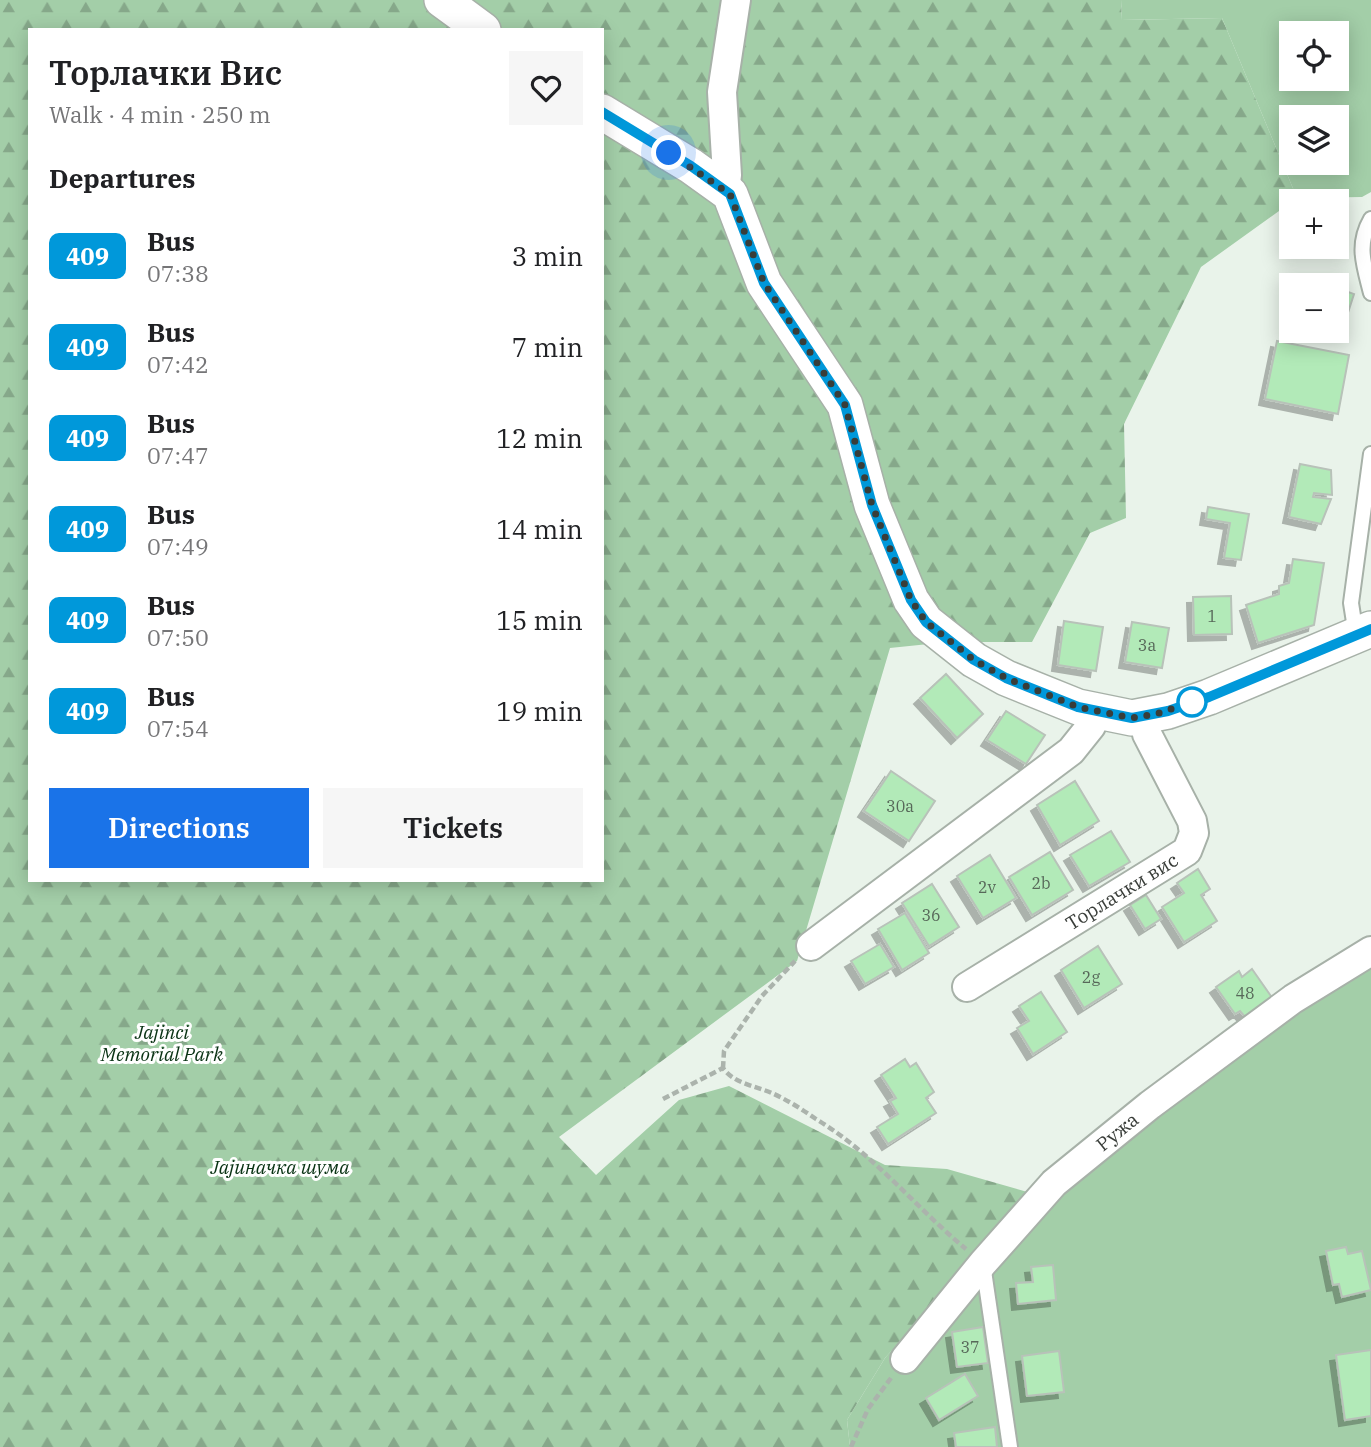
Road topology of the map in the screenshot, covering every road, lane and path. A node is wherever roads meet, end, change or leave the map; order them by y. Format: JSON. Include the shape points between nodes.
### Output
{"nodes":[{"id":1,"x":442,"y":0,"type":"edge"},
{"id":2,"x":736,"y":0,"type":"edge"},
{"id":3,"x":480,"y":28,"type":"edge"},
{"id":4,"x":604,"y":113,"type":"edge"},
{"id":5,"x":725,"y":190,"type":"junction"},
{"id":6,"x":1371,"y":219,"type":"edge"},
{"id":7,"x":1371,"y":293,"type":"edge"},
{"id":8,"x":1371,"y":454,"type":"edge"},
{"id":9,"x":1364,"y":632,"type":"edge"},
{"id":10,"x":1097,"y":713,"type":"junction"},
{"id":11,"x":1144,"y":716,"type":"junction"},
{"id":12,"x":811,"y":946,"type":"joint"},
{"id":13,"x":1371,"y":951,"type":"edge"},
{"id":14,"x":967,"y":987,"type":"dead end"},
{"id":15,"x":723,"y":1068,"type":"junction"},
{"id":16,"x":663,"y":1099,"type":"dead end"},
{"id":17,"x":983,"y":1263,"type":"junction"},
{"id":18,"x":905,"y":1359,"type":"joint"},
{"id":19,"x":851,"y":1447,"type":"edge"},
{"id":20,"x":1010,"y":1447,"type":"edge"}],
"edges":[{"from":1,"to":3,"type":"street"},
{"from":2,"to":5,"type":"street","via":[[722,92]]},
{"from":4,"to":5,"type":"street"},
{"from":5,"to":10,"type":"street","via":[[764,283],[845,405],[872,505],[911,600],[926,622],[974,660],[1006,678]]},
{"from":6,"to":7,"type":"lane","via":[[1360,253]]},
{"from":8,"to":9,"type":"lane","via":[[1351,603]]},
{"from":9,"to":11,"type":"street","via":[[1209,697]]},
{"from":10,"to":11,"type":"street"},
{"from":10,"to":12,"type":"street","via":[[1071,751]]},
{"from":11,"to":14,"type":"street","name":"Торлачки вис","via":[[1147,734],[1192,821],[1194,833],[1187,851]]},
{"from":12,"to":15,"type":"path","via":[[762,996],[723,1051]]},
{"from":13,"to":17,"type":"street","name":"Ружа","via":[[1293,999],[1054,1183]]},
{"from":15,"to":16,"type":"path"},
{"from":15,"to":17,"type":"path","via":[[729,1077],[774,1094],[818,1120],[880,1166],[925,1215]]},
{"from":17,"to":18,"type":"street","name":"Ружа"},
{"from":17,"to":20,"type":"lane"},
{"from":18,"to":19,"type":"path","via":[[868,1409]]}]}
